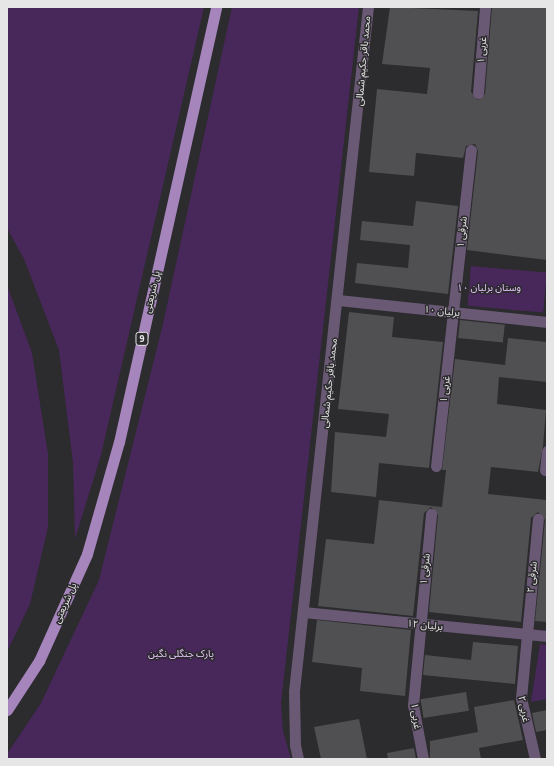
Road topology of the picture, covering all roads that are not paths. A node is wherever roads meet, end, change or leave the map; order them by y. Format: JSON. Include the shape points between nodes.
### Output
{"nodes":[{"id":1,"x":216,"y":7,"type":"edge"},
{"id":2,"x":368,"y":7,"type":"edge"},
{"id":3,"x":485,"y":7,"type":"edge"},
{"id":4,"x":478,"y":93,"type":"dead end"},
{"id":5,"x":470,"y":150,"type":"dead end"},
{"id":6,"x":338,"y":300,"type":"junction"},
{"id":7,"x":454,"y":313,"type":"junction"},
{"id":8,"x":547,"y":322,"type":"edge"},
{"id":9,"x":547,"y":452,"type":"edge"},
{"id":10,"x":436,"y":466,"type":"dead end"},
{"id":11,"x":545,"y":470,"type":"dead end"},
{"id":12,"x":431,"y":514,"type":"dead end"},
{"id":13,"x":538,"y":519,"type":"dead end"},
{"id":14,"x":303,"y":612,"type":"junction"},
{"id":15,"x":420,"y":624,"type":"junction"},
{"id":16,"x":526,"y":634,"type":"junction"},
{"id":17,"x":547,"y":636,"type":"edge"},
{"id":18,"x":7,"y":710,"type":"edge"},
{"id":19,"x":298,"y":759,"type":"edge"},
{"id":20,"x":423,"y":759,"type":"edge"},
{"id":21,"x":536,"y":759,"type":"edge"}],
"edges":[{"from":1,"to":18,"type":"main road","name":"پل شریعتی","number":"9","via":[[119,442],[89,547],[39,661]]},
{"from":2,"to":6,"type":"street","name":"محمد باقر حکیم شمالی"},
{"from":3,"to":4,"type":"street","name":"۱ غربی"},
{"from":5,"to":7,"type":"street","name":"۱ شرقی"},
{"from":6,"to":7,"type":"street","name":"برلیان ۱۰"},
{"from":6,"to":14,"type":"street","name":"محمد باقر حکیم شمالی"},
{"from":7,"to":8,"type":"street","name":"برلیان ۱۰"},
{"from":7,"to":10,"type":"street","name":"۱ غربی"},
{"from":9,"to":11,"type":"street"},
{"from":12,"to":15,"type":"street","name":"۱ شرقی"},
{"from":13,"to":16,"type":"street","name":"۲ شرقی"},
{"from":14,"to":15,"type":"street","name":"برلیان ۱۲"},
{"from":14,"to":19,"type":"street","name":"محمد باقر حکیم شمالی","via":[[294,691],[294,745]]},
{"from":15,"to":16,"type":"street","name":"برلیان ۱۲"},
{"from":15,"to":20,"type":"street","name":"۱ غربی","via":[[413,705]]},
{"from":16,"to":17,"type":"street","name":"برلیان ۱۲"},
{"from":16,"to":21,"type":"street","name":"۲ غربی","via":[[521,698]]}]}
